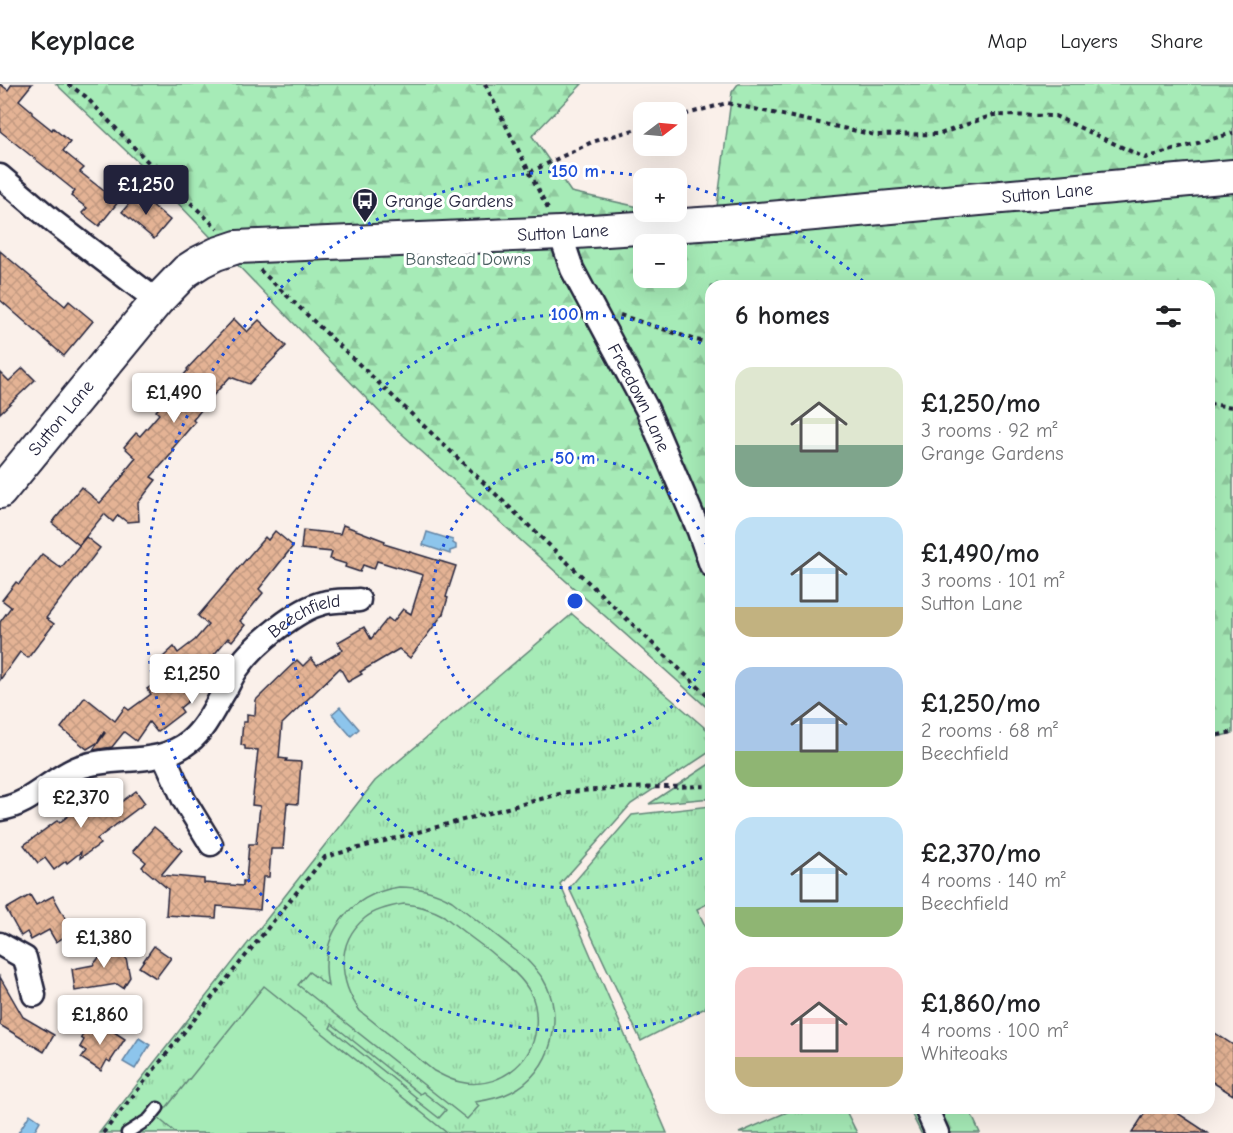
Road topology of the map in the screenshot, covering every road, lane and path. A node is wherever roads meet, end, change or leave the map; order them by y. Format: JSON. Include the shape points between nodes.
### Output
{"nodes":[{"id":1,"x":68,"y":84,"type":"edge"},
{"id":2,"x":485,"y":84,"type":"edge"},
{"id":3,"x":687,"y":114,"type":"edge"},
{"id":4,"x":633,"y":130,"type":"edge"},
{"id":5,"x":1233,"y":133,"type":"edge"},
{"id":6,"x":530,"y":172,"type":"junction"},
{"id":7,"x":0,"y":176,"type":"edge"},
{"id":8,"x":1233,"y":176,"type":"edge"},
{"id":9,"x":560,"y":232,"type":"junction"},
{"id":10,"x":237,"y":248,"type":"junction"},
{"id":11,"x":157,"y":301,"type":"junction"},
{"id":12,"x":591,"y":306,"type":"junction"},
{"id":13,"x":705,"y":342,"type":"edge"},
{"id":14,"x":1215,"y":405,"type":"edge"},
{"id":15,"x":1233,"y":407,"type":"edge"},
{"id":16,"x":0,"y":492,"type":"edge"},
{"id":17,"x":705,"y":548,"type":"edge"},
{"id":18,"x":359,"y":600,"type":"dead end"},
{"id":19,"x":705,"y":693,"type":"edge"},
{"id":20,"x":1233,"y":732,"type":"edge"},
{"id":21,"x":1215,"y":736,"type":"edge"},
{"id":22,"x":164,"y":756,"type":"junction"},
{"id":23,"x":705,"y":786,"type":"edge"},
{"id":24,"x":0,"y":809,"type":"edge"},
{"id":25,"x":211,"y":844,"type":"dead end"},
{"id":26,"x":0,"y":944,"type":"edge"},
{"id":27,"x":34,"y":994,"type":"dead end"},
{"id":28,"x":158,"y":1108,"type":"dead end"},
{"id":29,"x":929,"y":1114,"type":"edge"},
{"id":30,"x":103,"y":1133,"type":"edge"},
{"id":31,"x":127,"y":1133,"type":"edge"},
{"id":32,"x":937,"y":1133,"type":"edge"}],
"edges":[{"from":1,"to":10,"type":"path","via":[[85,96]]},
{"from":2,"to":6,"type":"path"},
{"from":3,"to":5,"type":"path","via":[[727,103],[874,135],[940,134],[993,115],[1055,116],[1144,158]]},
{"from":4,"to":6,"type":"path","via":[[592,142]]},
{"from":6,"to":9,"type":"path"},
{"from":7,"to":11,"type":"street"},
{"from":8,"to":9,"type":"main road","name":"Sutton Lane","via":[[715,223]]},
{"from":9,"to":10,"type":"main road","name":"Sutton Lane"},
{"from":9,"to":12,"type":"street","name":"Freedown Lane","via":[[572,269]]},
{"from":10,"to":11,"type":"main road","name":"Sutton Lane","via":[[216,254],[186,271]]},
{"from":10,"to":19,"type":"path"},
{"from":11,"to":16,"type":"main road","name":"Sutton Lane"},
{"from":12,"to":13,"type":"path"},
{"from":12,"to":17,"type":"street","name":"Freedown Lane","via":[[647,409]]},
{"from":14,"to":15,"type":"path"},
{"from":18,"to":22,"type":"street","name":"Beechfield","via":[[320,604],[272,633],[240,664],[201,729]]},
{"from":20,"to":21,"type":"path"},
{"from":22,"to":24,"type":"street","name":"Beechfield","via":[[78,768],[21,802]]},
{"from":22,"to":25,"type":"street","via":[[184,800]]},
{"from":23,"to":30,"type":"path","via":[[567,792],[325,857]]},
{"from":26,"to":27,"type":"street","via":[[25,958]]},
{"from":28,"to":31,"type":"lane"},
{"from":29,"to":32,"type":"street"}]}
